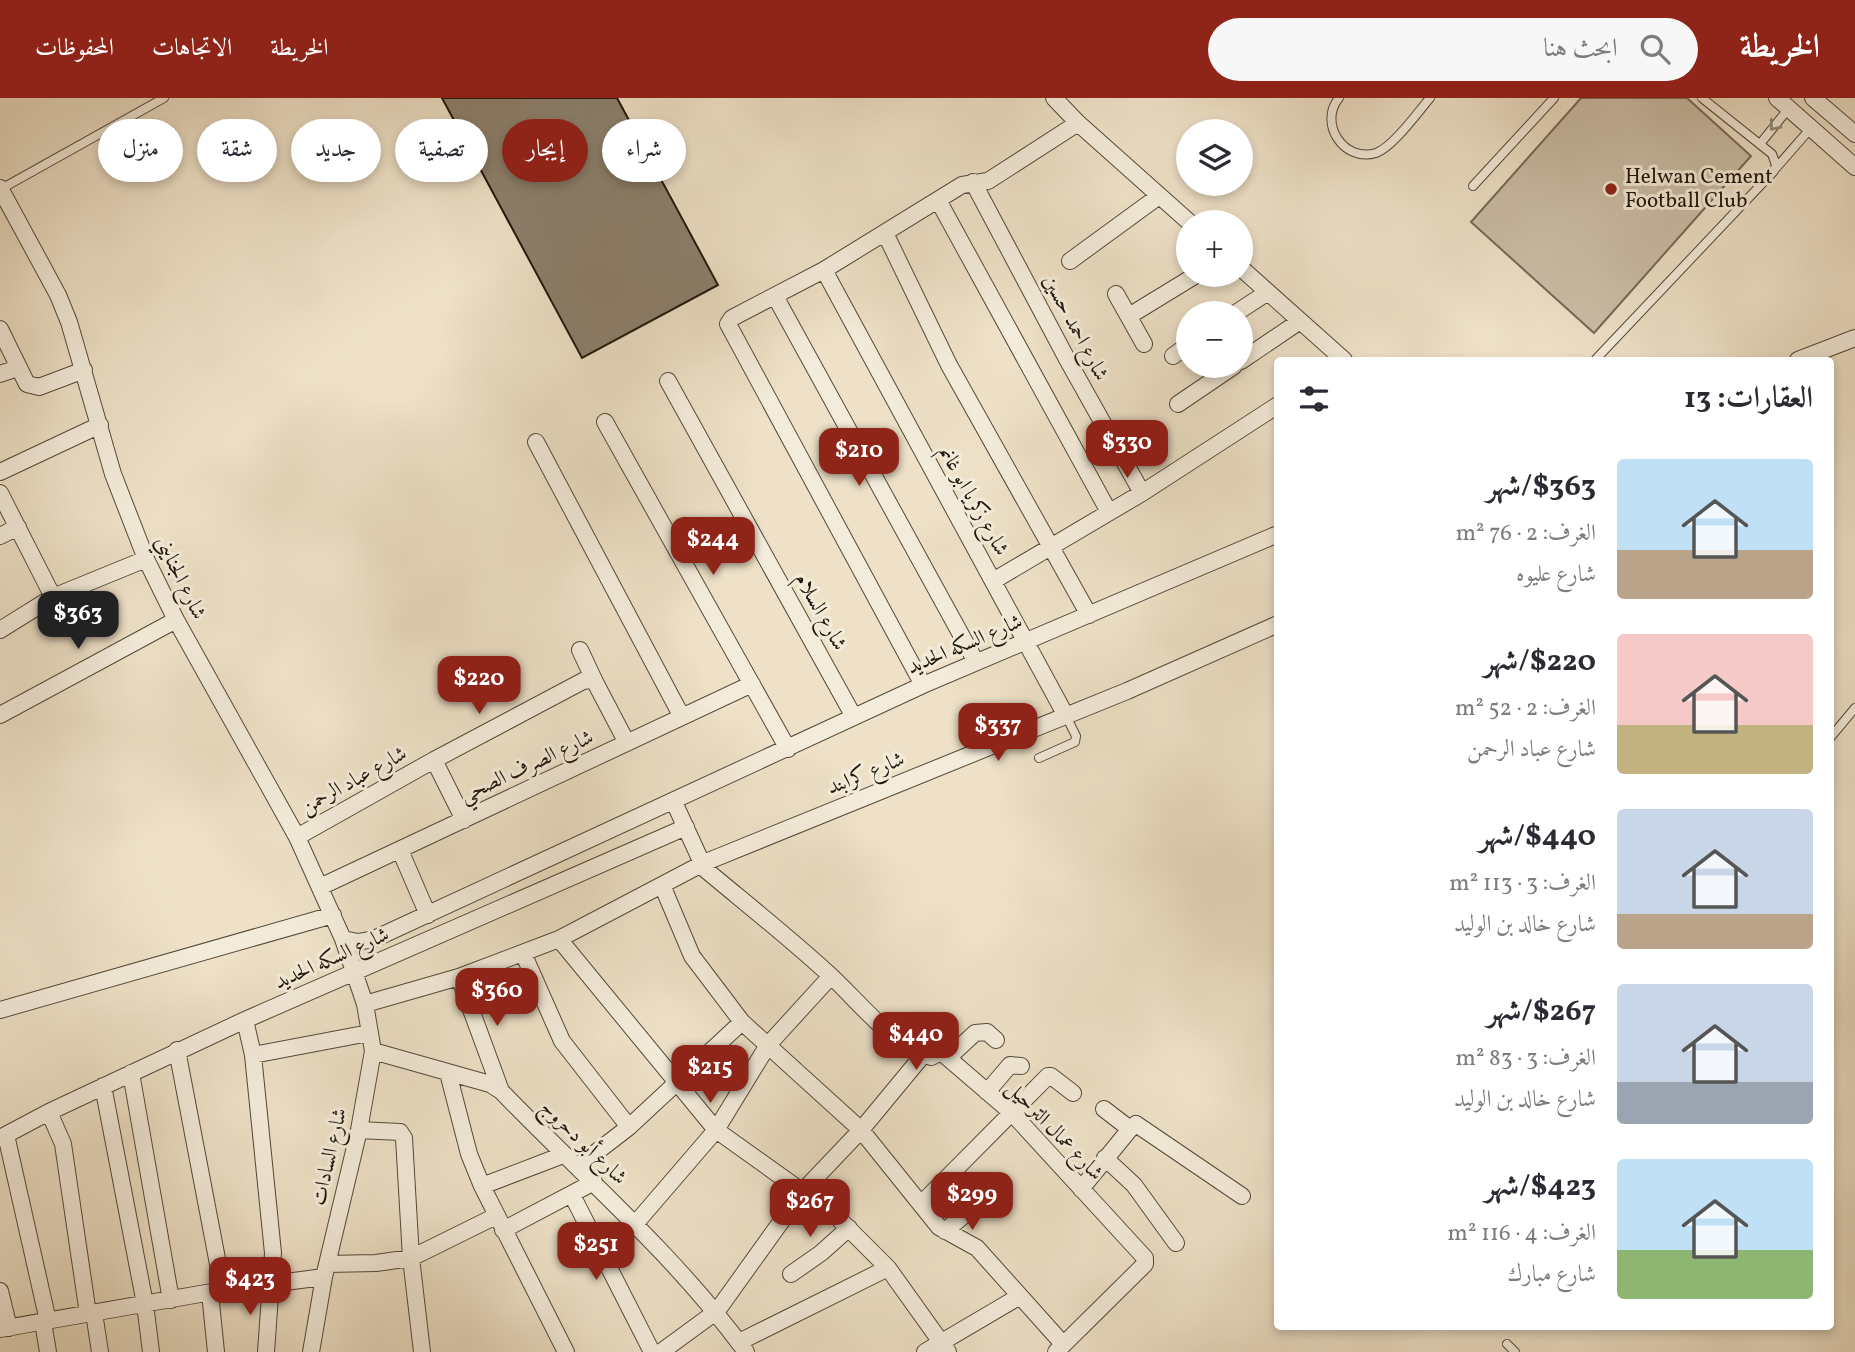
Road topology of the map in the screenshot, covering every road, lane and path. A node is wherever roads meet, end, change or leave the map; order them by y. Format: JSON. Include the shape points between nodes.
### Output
{"nodes":[{"id":1,"x":164,"y":98,"type":"edge"},
{"id":2,"x":1054,"y":98,"type":"edge"},
{"id":3,"x":1339,"y":98,"type":"edge"},
{"id":4,"x":1430,"y":98,"type":"edge"},
{"id":5,"x":1554,"y":98,"type":"edge"},
{"id":6,"x":1702,"y":98,"type":"edge"},
{"id":7,"x":1813,"y":98,"type":"edge"},
{"id":8,"x":1783,"y":103,"type":"edge"},
{"id":9,"x":1078,"y":123,"type":"junction"},
{"id":10,"x":1812,"y":128,"type":"junction"},
{"id":11,"x":1855,"y":134,"type":"edge"},
{"id":12,"x":1760,"y":144,"type":"junction"},
{"id":13,"x":1855,"y":167,"type":"edge"},
{"id":14,"x":1774,"y":171,"type":"junction"},
{"id":15,"x":973,"y":182,"type":"junction"},
{"id":16,"x":1473,"y":186,"type":"dead end"},
{"id":17,"x":0,"y":189,"type":"edge"},
{"id":18,"x":1159,"y":196,"type":"junction"},
{"id":19,"x":938,"y":200,"type":"junction"},
{"id":20,"x":1176,"y":211,"type":"edge"},
{"id":21,"x":885,"y":233,"type":"junction"},
{"id":22,"x":1070,"y":261,"type":"dead end"},
{"id":23,"x":824,"y":270,"type":"junction"},
{"id":24,"x":1253,"y":279,"type":"edge"},
{"id":25,"x":1176,"y":287,"type":"edge"},
{"id":26,"x":1268,"y":292,"type":"junction"},
{"id":27,"x":1116,"y":294,"type":"dead end"},
{"id":28,"x":775,"y":296,"type":"junction"},
{"id":29,"x":1253,"y":302,"type":"edge"},
{"id":30,"x":1129,"y":316,"type":"junction"},
{"id":31,"x":1300,"y":321,"type":"junction"},
{"id":32,"x":0,"y":329,"type":"edge"},
{"id":33,"x":1855,"y":338,"type":"edge"},
{"id":34,"x":1144,"y":344,"type":"dead end"},
{"id":35,"x":1176,"y":354,"type":"edge"},
{"id":36,"x":1253,"y":354,"type":"edge"},
{"id":37,"x":1173,"y":356,"type":"dead end"},
{"id":38,"x":1341,"y":357,"type":"edge"},
{"id":39,"x":1598,"y":357,"type":"edge"},
{"id":40,"x":1806,"y":357,"type":"edge"},
{"id":41,"x":18,"y":368,"type":"junction"},
{"id":42,"x":84,"y":370,"type":"junction"},
{"id":43,"x":0,"y":374,"type":"edge"},
{"id":44,"x":1216,"y":378,"type":"edge"},
{"id":45,"x":668,"y":381,"type":"dead end"},
{"id":46,"x":1178,"y":404,"type":"dead end"},
{"id":47,"x":1274,"y":408,"type":"edge"},
{"id":48,"x":605,"y":422,"type":"dead end"},
{"id":49,"x":100,"y":425,"type":"junction"},
{"id":50,"x":536,"y":442,"type":"dead end"},
{"id":51,"x":0,"y":472,"type":"edge"},
{"id":52,"x":1142,"y":492,"type":"junction"},
{"id":53,"x":0,"y":493,"type":"edge"},
{"id":54,"x":1109,"y":512,"type":"junction"},
{"id":55,"x":18,"y":527,"type":"junction"},
{"id":56,"x":0,"y":536,"type":"edge"},
{"id":57,"x":1274,"y":536,"type":"edge"},
{"id":58,"x":1051,"y":547,"type":"junction"},
{"id":59,"x":146,"y":559,"type":"junction"},
{"id":60,"x":993,"y":581,"type":"junction"},
{"id":61,"x":53,"y":597,"type":"junction"},
{"id":62,"x":1089,"y":615,"type":"junction"},
{"id":63,"x":176,"y":620,"type":"junction"},
{"id":64,"x":1274,"y":626,"type":"edge"},
{"id":65,"x":0,"y":630,"type":"edge"},
{"id":66,"x":1026,"y":641,"type":"junction"},
{"id":67,"x":580,"y":650,"type":"dead end"},
{"id":68,"x":976,"y":662,"type":"junction"},
{"id":69,"x":595,"y":682,"type":"junction"},
{"id":70,"x":752,"y":684,"type":"junction"},
{"id":71,"x":923,"y":685,"type":"junction"},
{"id":72,"x":1855,"y":708,"type":"edge"},
{"id":73,"x":0,"y":715,"type":"edge"},
{"id":74,"x":1066,"y":716,"type":"junction"},
{"id":75,"x":682,"y":717,"type":"junction"},
{"id":76,"x":854,"y":717,"type":"junction"},
{"id":77,"x":1834,"y":733,"type":"edge"},
{"id":78,"x":627,"y":743,"type":"junction"},
{"id":79,"x":788,"y":749,"type":"junction"},
{"id":80,"x":1039,"y":758,"type":"dead end"},
{"id":81,"x":435,"y":760,"type":"junction"},
{"id":82,"x":674,"y":802,"type":"junction"},
{"id":83,"x":464,"y":820,"type":"junction"},
{"id":84,"x":686,"y":827,"type":"junction"},
{"id":85,"x":298,"y":837,"type":"junction"},
{"id":86,"x":400,"y":850,"type":"junction"},
{"id":87,"x":701,"y":864,"type":"junction"},
{"id":88,"x":662,"y":885,"type":"junction"},
{"id":89,"x":320,"y":887,"type":"junction"},
{"id":90,"x":333,"y":915,"type":"junction"},
{"id":91,"x":428,"y":915,"type":"junction"},
{"id":92,"x":343,"y":939,"type":"junction"},
{"id":93,"x":559,"y":939,"type":"junction"},
{"id":94,"x":523,"y":953,"type":"junction"},
{"id":95,"x":354,"y":972,"type":"junction"},
{"id":96,"x":831,"y":976,"type":"junction"},
{"id":97,"x":459,"y":977,"type":"junction"},
{"id":98,"x":365,"y":1004,"type":"junction"},
{"id":99,"x":0,"y":1010,"type":"edge"},
{"id":100,"x":245,"y":1020,"type":"junction"},
{"id":101,"x":742,"y":1022,"type":"junction"},
{"id":102,"x":369,"y":1033,"type":"junction"},
{"id":103,"x":996,"y":1040,"type":"dead end"},
{"id":104,"x":768,"y":1045,"type":"junction"},
{"id":105,"x":177,"y":1050,"type":"junction"},
{"id":106,"x":373,"y":1051,"type":"junction"},
{"id":107,"x":253,"y":1055,"type":"junction"},
{"id":108,"x":923,"y":1055,"type":"junction"},
{"id":109,"x":948,"y":1058,"type":"junction"},
{"id":110,"x":1021,"y":1066,"type":"dead end"},
{"id":111,"x":131,"y":1073,"type":"junction"},
{"id":112,"x":447,"y":1073,"type":"junction"},
{"id":113,"x":676,"y":1084,"type":"junction"},
{"id":114,"x":103,"y":1086,"type":"junction"},
{"id":115,"x":501,"y":1091,"type":"junction"},
{"id":116,"x":987,"y":1092,"type":"junction"},
{"id":117,"x":1073,"y":1093,"type":"dead end"},
{"id":118,"x":1104,"y":1109,"type":"dead end"},
{"id":119,"x":49,"y":1112,"type":"junction"},
{"id":120,"x":1012,"y":1113,"type":"junction"},
{"id":121,"x":629,"y":1127,"type":"junction"},
{"id":122,"x":359,"y":1129,"type":"junction"},
{"id":123,"x":1129,"y":1129,"type":"junction"},
{"id":124,"x":716,"y":1130,"type":"junction"},
{"id":125,"x":861,"y":1130,"type":"junction"},
{"id":126,"x":3,"y":1136,"type":"edge"},
{"id":127,"x":563,"y":1154,"type":"junction"},
{"id":128,"x":1105,"y":1158,"type":"junction"},
{"id":129,"x":577,"y":1167,"type":"junction"},
{"id":130,"x":594,"y":1182,"type":"junction"},
{"id":131,"x":482,"y":1186,"type":"junction"},
{"id":132,"x":1081,"y":1189,"type":"junction"},
{"id":133,"x":803,"y":1191,"type":"junction"},
{"id":134,"x":572,"y":1195,"type":"junction"},
{"id":135,"x":1242,"y":1196,"type":"dead end"},
{"id":136,"x":921,"y":1204,"type":"junction"},
{"id":137,"x":976,"y":1205,"type":"dead end"},
{"id":138,"x":499,"y":1223,"type":"junction"},
{"id":139,"x":636,"y":1223,"type":"junction"},
{"id":140,"x":849,"y":1228,"type":"junction"},
{"id":141,"x":945,"y":1231,"type":"junction"},
{"id":142,"x":1176,"y":1243,"type":"dead end"},
{"id":143,"x":600,"y":1250,"type":"junction"},
{"id":144,"x":411,"y":1258,"type":"junction"},
{"id":145,"x":888,"y":1268,"type":"junction"},
{"id":146,"x":325,"y":1271,"type":"junction"},
{"id":147,"x":790,"y":1274,"type":"dead end"},
{"id":148,"x":271,"y":1284,"type":"junction"},
{"id":149,"x":0,"y":1291,"type":"edge"},
{"id":150,"x":216,"y":1292,"type":"junction"},
{"id":151,"x":1020,"y":1296,"type":"junction"},
{"id":152,"x":171,"y":1300,"type":"junction"},
{"id":153,"x":145,"y":1304,"type":"junction"},
{"id":154,"x":717,"y":1311,"type":"junction"},
{"id":155,"x":91,"y":1314,"type":"junction"},
{"id":156,"x":45,"y":1322,"type":"junction"},
{"id":157,"x":5,"y":1329,"type":"edge"},
{"id":158,"x":1507,"y":1344,"type":"dead end"},
{"id":159,"x":743,"y":1347,"type":"edge"},
{"id":160,"x":945,"y":1347,"type":"edge"},
{"id":161,"x":1059,"y":1348,"type":"edge"},
{"id":162,"x":48,"y":1352,"type":"edge"},
{"id":163,"x":100,"y":1352,"type":"edge"},
{"id":164,"x":151,"y":1352,"type":"edge"},
{"id":165,"x":216,"y":1352,"type":"edge"},
{"id":166,"x":266,"y":1352,"type":"edge"},
{"id":167,"x":311,"y":1352,"type":"edge"},
{"id":168,"x":422,"y":1352,"type":"edge"},
{"id":169,"x":566,"y":1352,"type":"edge"},
{"id":170,"x":653,"y":1352,"type":"edge"},
{"id":171,"x":661,"y":1352,"type":"edge"},
{"id":172,"x":925,"y":1352,"type":"edge"},
{"id":173,"x":1516,"y":1352,"type":"edge"}],
"edges":[{"from":1,"to":17,"type":"lane"},
{"from":2,"to":9,"type":"street"},
{"from":3,"to":4,"type":"lane","via":[[1332,111],[1333,131],[1346,148],[1365,154],[1385,149]]},
{"from":5,"to":16,"type":"lane"},
{"from":6,"to":12,"type":"lane"},
{"from":7,"to":11,"type":"street"},
{"from":8,"to":10,"type":"street"},
{"from":8,"to":12,"type":"lane","one_way":true},
{"from":9,"to":15,"type":"street","via":[[988,181]]},
{"from":9,"to":18,"type":"street"},
{"from":10,"to":13,"type":"street"},
{"from":10,"to":14,"type":"lane"},
{"from":12,"to":14,"type":"lane","via":[[1776,159]]},
{"from":14,"to":39,"type":"lane"},
{"from":15,"to":19,"type":"street"},
{"from":15,"to":52,"type":"street","name":"شارع احمد حسين"},
{"from":17,"to":42,"type":"street","name":"شارع الجنايني","via":[[58,295]]},
{"from":18,"to":20,"type":"street"},
{"from":18,"to":22,"type":"street"},
{"from":19,"to":21,"type":"street"},
{"from":19,"to":54,"type":"street"},
{"from":21,"to":23,"type":"street"},
{"from":21,"to":58,"type":"street","via":[[949,365]]},
{"from":23,"to":28,"type":"street"},
{"from":23,"to":60,"type":"street","name":"شارع زكريا ابو غانم"},
{"from":24,"to":26,"type":"street"},
{"from":25,"to":30,"type":"street"},
{"from":26,"to":29,"type":"street"},
{"from":26,"to":31,"type":"street"},
{"from":27,"to":30,"type":"street"},
{"from":28,"to":68,"type":"street"},
{"from":28,"to":71,"type":"street","via":[[729,321],[729,328]]},
{"from":30,"to":34,"type":"street"},
{"from":31,"to":36,"type":"street"},
{"from":31,"to":38,"type":"street"},
{"from":32,"to":41,"type":"street"},
{"from":33,"to":40,"type":"street"},
{"from":35,"to":37,"type":"street"},
{"from":41,"to":42,"type":"street","via":[[23,380],[33,387]]},
{"from":41,"to":43,"type":"street"},
{"from":42,"to":49,"type":"street","name":"شارع الجنايني"},
{"from":44,"to":46,"type":"street"},
{"from":45,"to":76,"type":"street","name":"شارع السلام"},
{"from":47,"to":52,"type":"street"},
{"from":48,"to":70,"type":"street"},
{"from":49,"to":51,"type":"street"},
{"from":49,"to":59,"type":"street","name":"شارع الجنايني"},
{"from":50,"to":75,"type":"street"},
{"from":52,"to":54,"type":"street"},
{"from":53,"to":55,"type":"street"},
{"from":54,"to":58,"type":"street"},
{"from":55,"to":56,"type":"street"},
{"from":55,"to":61,"type":"street"},
{"from":57,"to":62,"type":"street","name":"شارع السكه الحديد"},
{"from":58,"to":60,"type":"street"},
{"from":58,"to":62,"type":"street"},
{"from":59,"to":61,"type":"street"},
{"from":59,"to":63,"type":"street","name":"شارع الجنايني"},
{"from":60,"to":66,"type":"street","name":"شارع زكريا ابو غانم"},
{"from":61,"to":65,"type":"street"},
{"from":62,"to":66,"type":"street","name":"شارع السكه الحديد"},
{"from":63,"to":73,"type":"street"},
{"from":63,"to":85,"type":"street","name":"شارع الجنايني"},
{"from":64,"to":74,"type":"street","name":"شارع كرابند"},
{"from":66,"to":68,"type":"street","name":"شارع السكه الحديد"},
{"from":66,"to":74,"type":"street","name":"شارع زكريا ابو غانم"},
{"from":67,"to":69,"type":"street"},
{"from":68,"to":71,"type":"street","name":"شارع السكه الحديد"},
{"from":69,"to":78,"type":"street"},
{"from":69,"to":81,"type":"street","name":"شارع عباد الرحمن","via":[[583,681]]},
{"from":70,"to":75,"type":"street","name":"شارع الصرف الصحي"},
{"from":70,"to":79,"type":"street"},
{"from":71,"to":76,"type":"street","name":"شارع السكه الحديد"},
{"from":72,"to":77,"type":"lane"},
{"from":74,"to":80,"type":"lane","via":[[1075,742]]},
{"from":74,"to":87,"type":"street","name":"شارع كرابند"},
{"from":75,"to":78,"type":"street","name":"شارع الصرف الصحي"},
{"from":76,"to":79,"type":"street","name":"شارع السكه الحديد"},
{"from":78,"to":83,"type":"street","name":"شارع الصرف الصحي"},
{"from":79,"to":82,"type":"street","name":"شارع السكه الحديد"},
{"from":81,"to":83,"type":"street"},
{"from":81,"to":85,"type":"street","name":"شارع عباد الرحمن"},
{"from":82,"to":84,"type":"street"},
{"from":82,"to":91,"type":"street","name":"شارع السكه الحديد"},
{"from":83,"to":86,"type":"street","name":"شارع الصرف الصحي"},
{"from":84,"to":87,"type":"street"},
{"from":84,"to":95,"type":"street","name":"شارع السكه الحديد"},
{"from":85,"to":89,"type":"street","name":"شارع الجنايني"},
{"from":86,"to":89,"type":"street","name":"شارع الصرف الصحي"},
{"from":86,"to":91,"type":"street"},
{"from":87,"to":88,"type":"street"},
{"from":87,"to":96,"type":"street"},
{"from":88,"to":93,"type":"street"},
{"from":88,"to":101,"type":"street","via":[[692,956]]},
{"from":89,"to":90,"type":"street","name":"شارع الجنايني"},
{"from":90,"to":92,"type":"street","name":"شارع الجنايني"},
{"from":90,"to":99,"type":"street"},
{"from":91,"to":92,"type":"street","name":"شارع السكه الحديد","via":[[374,939]]},
{"from":92,"to":95,"type":"street","name":"شارع الجنايني"},
{"from":93,"to":94,"type":"street"},
{"from":93,"to":113,"type":"street"},
{"from":94,"to":97,"type":"street"},
{"from":94,"to":121,"type":"street","via":[[562,1041]]},
{"from":95,"to":98,"type":"street","name":"شارع السادات"},
{"from":95,"to":100,"type":"street","name":"شارع السكه الحديد"},
{"from":96,"to":104,"type":"street"},
{"from":96,"to":108,"type":"street","via":[[885,1030]]},
{"from":97,"to":98,"type":"street"},
{"from":97,"to":115,"type":"street","name":"شارع أبو دحروج"},
{"from":98,"to":102,"type":"street","name":"شارع السادات"},
{"from":100,"to":105,"type":"street","name":"شارع السكه الحديد"},
{"from":100,"to":107,"type":"street"},
{"from":101,"to":104,"type":"street"},
{"from":101,"to":113,"type":"street"},
{"from":102,"to":106,"type":"street","name":"شارع السادات"},
{"from":102,"to":107,"type":"street"},
{"from":103,"to":109,"type":"street","via":[[987,1032],[975,1033]]},
{"from":104,"to":124,"type":"street"},
{"from":104,"to":125,"type":"street"},
{"from":105,"to":111,"type":"street","name":"شارع السكه الحديد"},
{"from":105,"to":150,"type":"street"},
{"from":106,"to":112,"type":"street","name":"شارع أبو دحروج"},
{"from":106,"to":122,"type":"street","name":"شارع السادات"},
{"from":107,"to":148,"type":"street","via":[[273,1253]]},
{"from":108,"to":109,"type":"street","via":[[941,1052]]},
{"from":108,"to":125,"type":"street"},
{"from":109,"to":116,"type":"street","name":"شارع عمال الترحيل"},
{"from":110,"to":116,"type":"street","via":[[1010,1065]]},
{"from":111,"to":114,"type":"street","name":"شارع السكه الحديد"},
{"from":111,"to":152,"type":"street"},
{"from":112,"to":115,"type":"street","name":"شارع أبو دحروج"},
{"from":112,"to":131,"type":"street"},
{"from":113,"to":121,"type":"street"},
{"from":113,"to":124,"type":"street"},
{"from":114,"to":119,"type":"street","name":"شارع السكه الحديد"},
{"from":114,"to":153,"type":"street"},
{"from":115,"to":127,"type":"street","name":"شارع أبو دحروج"},
{"from":116,"to":120,"type":"street","name":"شارع عمال الترحيل"},
{"from":117,"to":120,"type":"street","via":[[1049,1076]]},
{"from":118,"to":123,"type":"street"},
{"from":119,"to":126,"type":"street","name":"شارع السكه الحديد"},
{"from":119,"to":155,"type":"street","via":[[63,1144]]},
{"from":120,"to":132,"type":"street","name":"شارع عمال الترحيل"},
{"from":120,"to":136,"type":"street"},
{"from":121,"to":129,"type":"street"},
{"from":122,"to":144,"type":"street","via":[[402,1134]]},
{"from":122,"to":146,"type":"street","name":"شارع السادات"},
{"from":123,"to":128,"type":"street"},
{"from":123,"to":135,"type":"street","via":[[1139,1125]]},
{"from":124,"to":133,"type":"street"},
{"from":124,"to":139,"type":"street"},
{"from":125,"to":133,"type":"street"},
{"from":125,"to":136,"type":"street"},
{"from":126,"to":156,"type":"street"},
{"from":127,"to":129,"type":"street","name":"شارع أبو دحروج"},
{"from":127,"to":131,"type":"street"},
{"from":128,"to":132,"type":"street"},
{"from":128,"to":142,"type":"street","via":[[1134,1185]]},
{"from":129,"to":130,"type":"street","name":"شارع أبو دحروج"},
{"from":130,"to":134,"type":"street"},
{"from":130,"to":139,"type":"street","name":"شارع أبو دحروج"},
{"from":131,"to":138,"type":"street"},
{"from":132,"to":161,"type":"street","name":"شارع عمال الترحيل","via":[[1145,1258],[1145,1264]]},
{"from":133,"to":140,"type":"street"},
{"from":133,"to":154,"type":"street"},
{"from":134,"to":138,"type":"street"},
{"from":134,"to":143,"type":"street"},
{"from":136,"to":141,"type":"street"},
{"from":137,"to":141,"type":"street"},
{"from":138,"to":144,"type":"street"},
{"from":138,"to":169,"type":"street"},
{"from":139,"to":143,"type":"street"},
{"from":139,"to":154,"type":"street","name":"شارع أبو دحروج"},
{"from":140,"to":145,"type":"street"},
{"from":140,"to":147,"type":"street"},
{"from":141,"to":151,"type":"street","via":[[978,1248]]},
{"from":143,"to":170,"type":"street"},
{"from":144,"to":146,"type":"street"},
{"from":144,"to":168,"type":"street"},
{"from":145,"to":159,"type":"street"},
{"from":145,"to":160,"type":"street"},
{"from":146,"to":148,"type":"street"},
{"from":146,"to":167,"type":"street","name":"شارع السادات"},
{"from":148,"to":150,"type":"street"},
{"from":148,"to":166,"type":"street"},
{"from":149,"to":157,"type":"street"},
{"from":150,"to":152,"type":"street"},
{"from":150,"to":165,"type":"street"},
{"from":151,"to":160,"type":"street"},
{"from":151,"to":161,"type":"street"},
{"from":152,"to":153,"type":"street"},
{"from":153,"to":155,"type":"street"},
{"from":153,"to":164,"type":"street"},
{"from":154,"to":159,"type":"street","name":"شارع أبو دحروج"},
{"from":154,"to":171,"type":"street"},
{"from":155,"to":156,"type":"street"},
{"from":155,"to":163,"type":"street"},
{"from":156,"to":157,"type":"street"},
{"from":156,"to":162,"type":"street"},
{"from":158,"to":173,"type":"lane"},
{"from":160,"to":172,"type":"street"}]}
